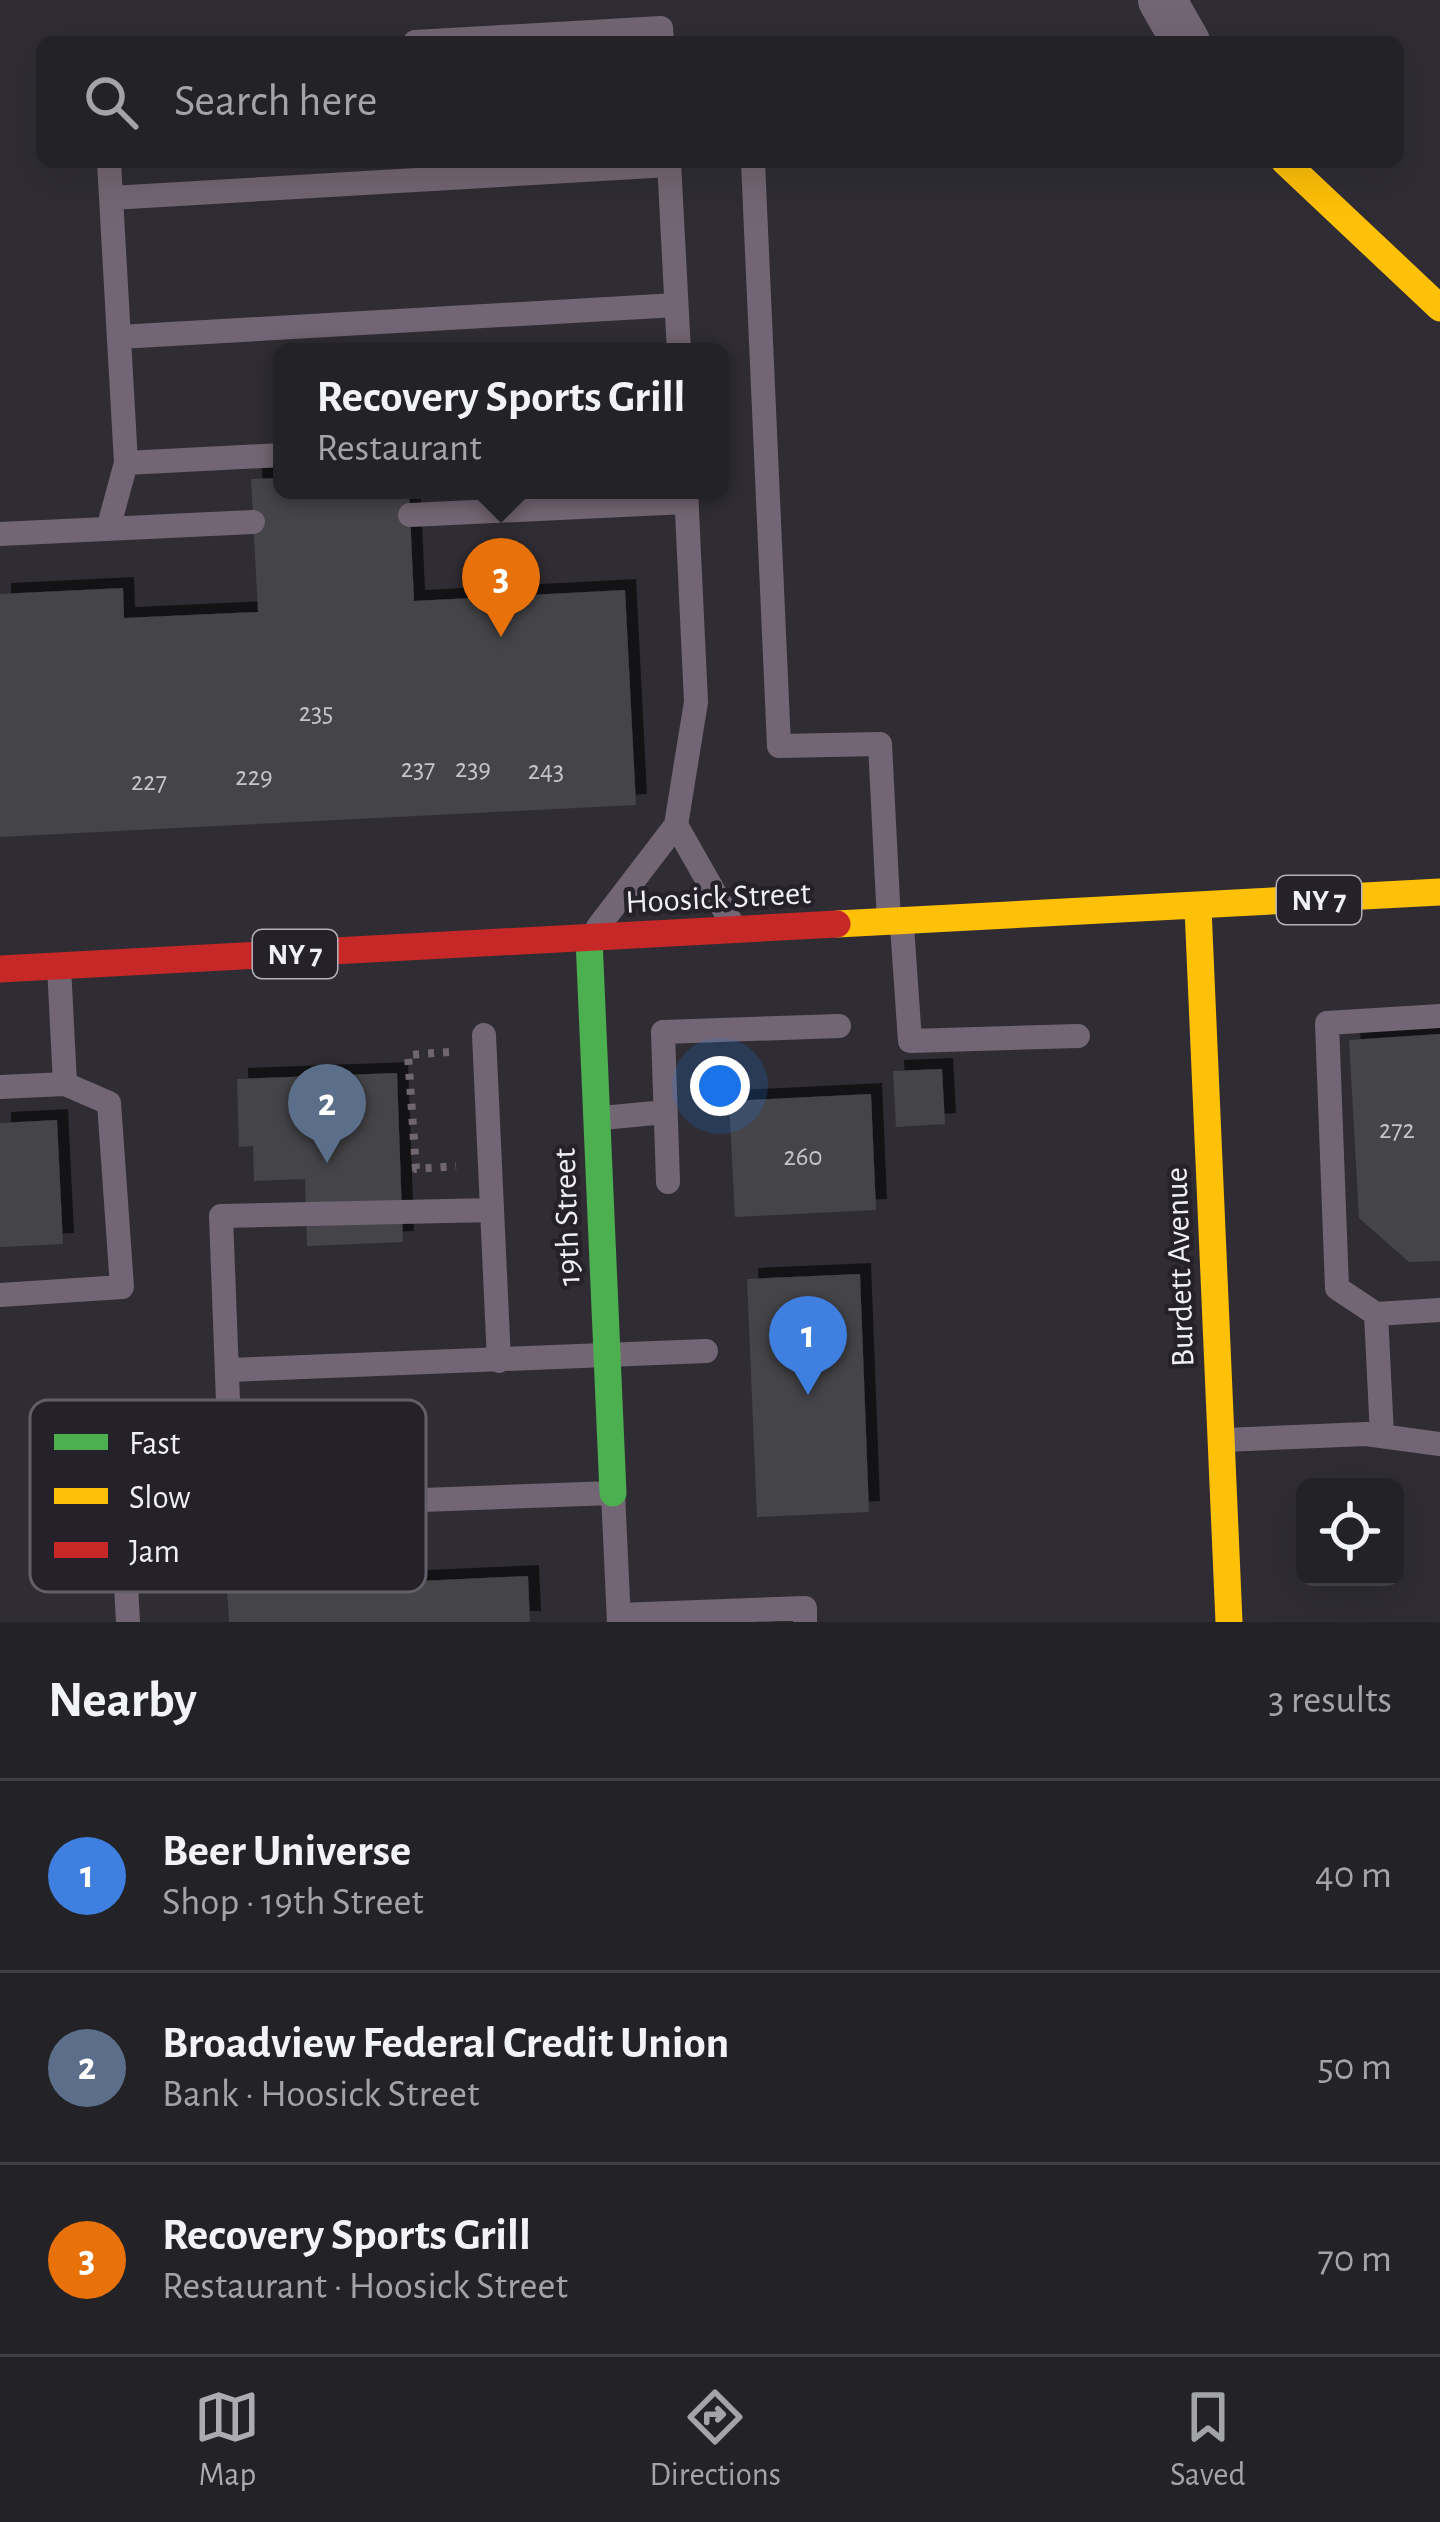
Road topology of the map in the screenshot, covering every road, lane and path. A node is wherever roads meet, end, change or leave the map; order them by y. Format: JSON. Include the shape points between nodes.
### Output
{"nodes":[{"id":1,"x":1162,"y":0,"type":"edge"},
{"id":2,"x":520,"y":36,"type":"edge"},
{"id":3,"x":662,"y":36,"type":"edge"},
{"id":4,"x":1183,"y":36,"type":"edge"},
{"id":5,"x":109,"y":168,"type":"edge"},
{"id":6,"x":589,"y":168,"type":"edge"},
{"id":7,"x":669,"y":168,"type":"edge"},
{"id":8,"x":753,"y":168,"type":"edge"},
{"id":9,"x":1291,"y":168,"type":"edge"},
{"id":10,"x":111,"y":198,"type":"junction"},
{"id":11,"x":676,"y":305,"type":"junction"},
{"id":12,"x":1440,"y":308,"type":"edge"},
{"id":13,"x":119,"y":337,"type":"junction"},
{"id":14,"x":678,"y":343,"type":"edge"},
{"id":15,"x":273,"y":455,"type":"edge"},
{"id":16,"x":126,"y":463,"type":"junction"},
{"id":17,"x":642,"y":499,"type":"edge"},
{"id":18,"x":686,"y":499,"type":"edge"},
{"id":19,"x":410,"y":515,"type":"dead end"},
{"id":20,"x":253,"y":523,"type":"dead end"},
{"id":21,"x":108,"y":529,"type":"junction"},
{"id":22,"x":0,"y":534,"type":"edge"},
{"id":23,"x":676,"y":825,"type":"junction"},
{"id":24,"x":1440,"y":892,"type":"edge"},
{"id":25,"x":1198,"y":908,"type":"junction"},
{"id":26,"x":895,"y":924,"type":"junction"},
{"id":27,"x":736,"y":932,"type":"junction"},
{"id":28,"x":589,"y":939,"type":"junction"},
{"id":29,"x":59,"y":966,"type":"junction"},
{"id":30,"x":0,"y":969,"type":"edge"},
{"id":31,"x":1440,"y":1016,"type":"edge"},
{"id":32,"x":839,"y":1026,"type":"dead end"},
{"id":33,"x":452,"y":1029,"type":"dead end"},
{"id":34,"x":484,"y":1035,"type":"dead end"},
{"id":35,"x":1078,"y":1036,"type":"dead end"},
{"id":36,"x":65,"y":1084,"type":"junction"},
{"id":37,"x":0,"y":1087,"type":"edge"},
{"id":38,"x":665,"y":1112,"type":"junction"},
{"id":39,"x":597,"y":1118,"type":"junction"},
{"id":40,"x":457,"y":1166,"type":"dead end"},
{"id":41,"x":668,"y":1182,"type":"dead end"},
{"id":42,"x":492,"y":1210,"type":"junction"},
{"id":43,"x":0,"y":1295,"type":"edge"},
{"id":44,"x":1440,"y":1310,"type":"edge"},
{"id":45,"x":1376,"y":1314,"type":"junction"},
{"id":46,"x":706,"y":1352,"type":"dead end"},
{"id":47,"x":607,"y":1357,"type":"junction"},
{"id":48,"x":500,"y":1360,"type":"junction"},
{"id":49,"x":228,"y":1370,"type":"junction"},
{"id":50,"x":229,"y":1400,"type":"edge"},
{"id":51,"x":1382,"y":1436,"type":"junction"},
{"id":52,"x":1221,"y":1440,"type":"junction"},
{"id":53,"x":1440,"y":1444,"type":"edge"},
{"id":54,"x":613,"y":1493,"type":"junction"},
{"id":55,"x":426,"y":1500,"type":"edge"},
{"id":56,"x":126,"y":1592,"type":"edge"},
{"id":57,"x":619,"y":1619,"type":"edge"},
{"id":58,"x":128,"y":1622,"type":"edge"},
{"id":59,"x":806,"y":1622,"type":"edge"},
{"id":60,"x":1229,"y":1622,"type":"edge"}],
"edges":[{"from":1,"to":4,"type":"street"},
{"from":2,"to":3,"type":"lane","via":[[661,28]]},
{"from":5,"to":10,"type":"lane"},
{"from":6,"to":10,"type":"lane"},
{"from":7,"to":11,"type":"lane"},
{"from":8,"to":26,"type":"lane","via":[[779,746],[880,744]]},
{"from":9,"to":12,"type":"main road"},
{"from":10,"to":13,"type":"lane"},
{"from":11,"to":13,"type":"lane"},
{"from":11,"to":14,"type":"lane"},
{"from":13,"to":16,"type":"lane"},
{"from":15,"to":16,"type":"lane"},
{"from":16,"to":21,"type":"lane"},
{"from":17,"to":19,"type":"lane"},
{"from":18,"to":23,"type":"lane","via":[[696,702]]},
{"from":20,"to":21,"type":"lane"},
{"from":21,"to":22,"type":"lane"},
{"from":23,"to":27,"type":"lane"},
{"from":23,"to":28,"type":"lane"},
{"from":24,"to":25,"type":"main road","name":"Hoosick Street","number":"NY 7"},
{"from":25,"to":26,"type":"main road","name":"Hoosick Street","number":"NY 7"},
{"from":25,"to":52,"type":"main road","name":"Burdett Avenue"},
{"from":26,"to":27,"type":"main road","name":"Hoosick Street","number":"NY 7"},
{"from":26,"to":35,"type":"lane","via":[[910,1041]]},
{"from":27,"to":28,"type":"main road","name":"Hoosick Street","number":"NY 7"},
{"from":28,"to":29,"type":"main road","name":"Hoosick Street","number":"NY 7"},
{"from":28,"to":39,"type":"main road","name":"19th Street"},
{"from":29,"to":30,"type":"main road","name":"Hoosick Street","number":"NY 7"},
{"from":29,"to":36,"type":"lane"},
{"from":31,"to":45,"type":"lane","via":[[1327,1023],[1337,1288]]},
{"from":32,"to":38,"type":"lane","via":[[663,1032]]},
{"from":33,"to":40,"type":"path","via":[[453,1051],[408,1055],[416,1169]]},
{"from":34,"to":42,"type":"lane"},
{"from":36,"to":37,"type":"lane"},
{"from":36,"to":43,"type":"lane","via":[[109,1103],[122,1287]]},
{"from":38,"to":39,"type":"lane"},
{"from":38,"to":41,"type":"lane"},
{"from":39,"to":47,"type":"main road","name":"19th Street"},
{"from":42,"to":48,"type":"lane"},
{"from":42,"to":49,"type":"lane","via":[[220,1216]]},
{"from":44,"to":45,"type":"lane"},
{"from":45,"to":51,"type":"lane"},
{"from":46,"to":47,"type":"lane"},
{"from":47,"to":48,"type":"lane"},
{"from":47,"to":54,"type":"main road","name":"19th Street"},
{"from":48,"to":49,"type":"lane"},
{"from":49,"to":50,"type":"lane"},
{"from":51,"to":52,"type":"lane"},
{"from":51,"to":53,"type":"lane"},
{"from":52,"to":60,"type":"main road","name":"Burdett Avenue"},
{"from":54,"to":55,"type":"lane"},
{"from":54,"to":57,"type":"lane"},
{"from":56,"to":58,"type":"lane"},
{"from":57,"to":59,"type":"lane","via":[[805,1608]]}]}
